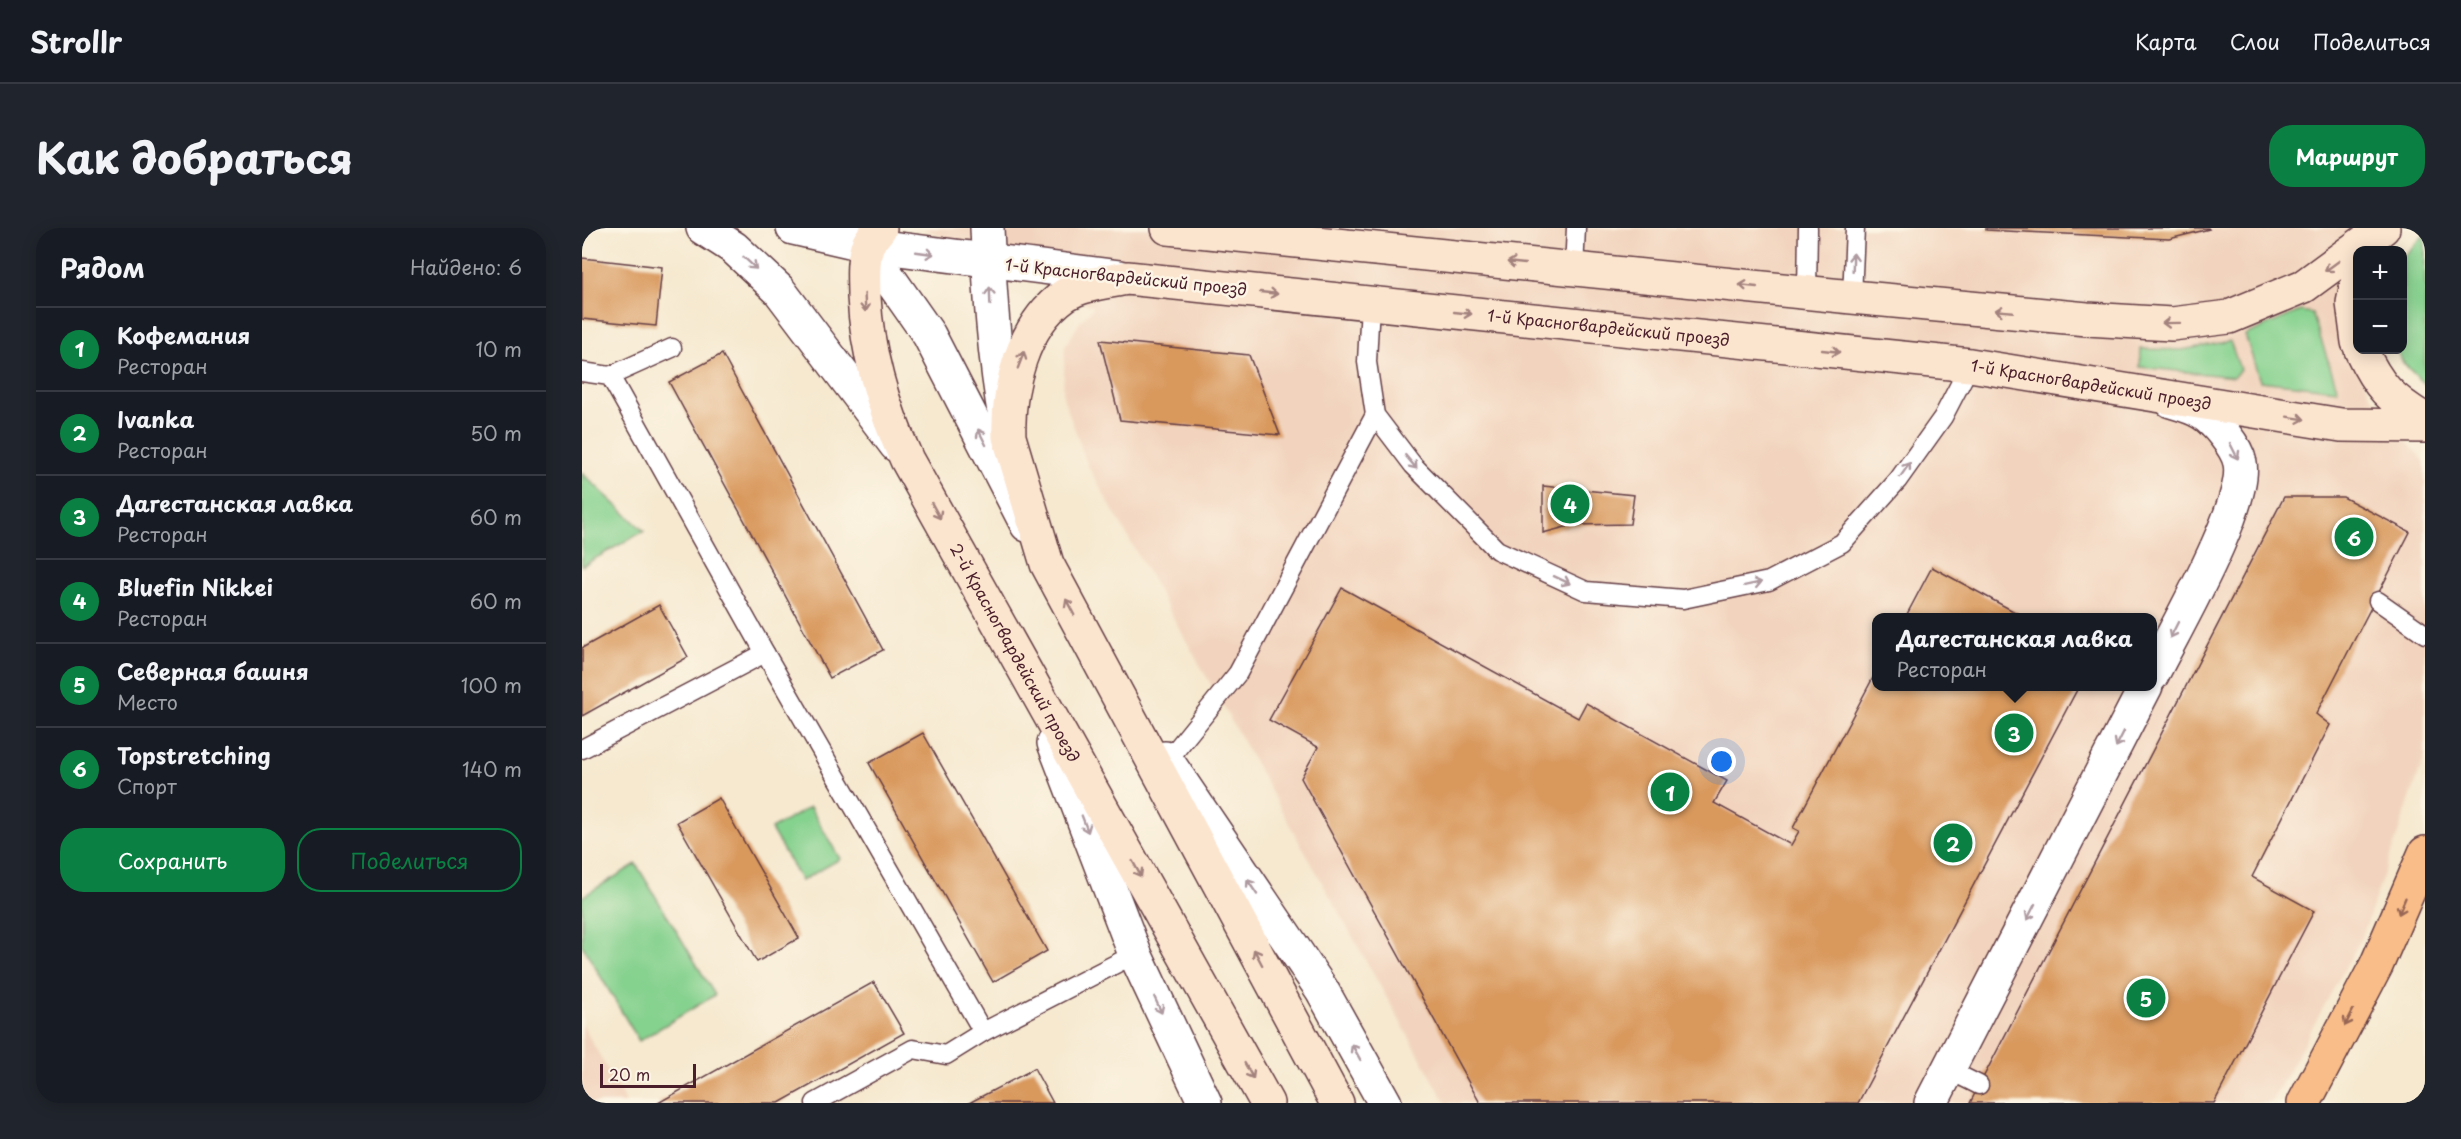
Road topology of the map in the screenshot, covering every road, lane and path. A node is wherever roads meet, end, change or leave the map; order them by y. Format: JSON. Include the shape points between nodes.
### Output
{"nodes":[{"id":1,"x":703,"y":228,"type":"edge"},
{"id":2,"x":793,"y":228,"type":"edge"},
{"id":3,"x":987,"y":228,"type":"edge"},
{"id":4,"x":1167,"y":228,"type":"edge"},
{"id":5,"x":1576,"y":228,"type":"edge"},
{"id":6,"x":1808,"y":228,"type":"edge"},
{"id":7,"x":1855,"y":228,"type":"edge"},
{"id":8,"x":867,"y":232,"type":"edge"},
{"id":9,"x":2377,"y":237,"type":"edge"},
{"id":10,"x":989,"y":262,"type":"junction"},
{"id":11,"x":1575,"y":269,"type":"junction"},
{"id":12,"x":1127,"y":278,"type":"junction"},
{"id":13,"x":1807,"y":292,"type":"junction"},
{"id":14,"x":1852,"y":297,"type":"junction"},
{"id":15,"x":1370,"y":304,"type":"junction"},
{"id":16,"x":672,"y":348,"type":"dead end"},
{"id":17,"x":2363,"y":354,"type":"edge"},
{"id":18,"x":1970,"y":365,"type":"junction"},
{"id":19,"x":582,"y":372,"type":"edge"},
{"id":20,"x":610,"y":376,"type":"junction"},
{"id":21,"x":2156,"y":395,"type":"junction"},
{"id":22,"x":1376,"y":415,"type":"junction"},
{"id":23,"x":2425,"y":420,"type":"edge"},
{"id":24,"x":2341,"y":425,"type":"junction"},
{"id":25,"x":2425,"y":426,"type":"edge"},
{"id":26,"x":1009,"y":437,"type":"junction"},
{"id":27,"x":2425,"y":444,"type":"edge"},
{"id":28,"x":908,"y":460,"type":"junction"},
{"id":29,"x":1047,"y":564,"type":"junction"},
{"id":30,"x":2378,"y":601,"type":"dead end"},
{"id":31,"x":2425,"y":634,"type":"edge"},
{"id":32,"x":1092,"y":651,"type":"junction"},
{"id":33,"x":765,"y":653,"type":"junction"},
{"id":34,"x":2157,"y":665,"type":"edge"},
{"id":35,"x":1027,"y":671,"type":"junction"},
{"id":36,"x":2144,"y":691,"type":"edge"},
{"id":37,"x":582,"y":749,"type":"edge"},
{"id":38,"x":1167,"y":761,"type":"junction"},
{"id":39,"x":2425,"y":853,"type":"edge"},
{"id":40,"x":1135,"y":954,"type":"junction"},
{"id":41,"x":983,"y":1032,"type":"junction"},
{"id":42,"x":1949,"y":1070,"type":"junction"},
{"id":43,"x":1979,"y":1085,"type":"dead end"},
{"id":44,"x":815,"y":1103,"type":"edge"},
{"id":45,"x":1205,"y":1103,"type":"edge"},
{"id":46,"x":1267,"y":1103,"type":"edge"},
{"id":47,"x":1337,"y":1103,"type":"edge"},
{"id":48,"x":1384,"y":1103,"type":"edge"},
{"id":49,"x":1931,"y":1103,"type":"edge"},
{"id":50,"x":2304,"y":1103,"type":"edge"}],
"edges":[{"from":1,"to":28,"type":"street","one_way":true,"via":[[734,248],[779,290]]},
{"from":2,"to":8,"type":"street","name":"1-й Красногвардейский проезд"},
{"from":3,"to":10,"type":"street"},
{"from":11,"to":4,"type":"main road","one_way":true},
{"from":5,"to":11,"type":"lane"},
{"from":6,"to":13,"type":"lane"},
{"from":14,"to":7,"type":"lane","one_way":true},
{"from":8,"to":10,"type":"street","name":"1-й Красногвардейский проезд","one_way":true},
{"from":8,"to":28,"type":"main road","name":"2-й Красногвардейский проезд","one_way":true,"via":[[863,277],[866,330],[880,392]]},
{"from":29,"to":8,"type":"street","one_way":true,"via":[[929,334]]},
{"from":9,"to":14,"type":"main road","one_way":true,"via":[[2304,286],[2229,317],[2172,324]]},
{"from":10,"to":12,"type":"street","name":"1-й Красногвардейский проезд"},
{"from":26,"to":10,"type":"street","one_way":true,"via":[[997,375]]},
{"from":13,"to":11,"type":"main road","one_way":true},
{"from":12,"to":15,"type":"main road","name":"1-й Красногвардейский проезд","one_way":true},
{"from":26,"to":12,"type":"main road","one_way":true,"via":[[1012,385],[1046,311],[1066,294]]},
{"from":13,"to":14,"type":"main road"},
{"from":15,"to":18,"type":"main road","name":"1-й Красногвардейский проезд","one_way":true},
{"from":15,"to":22,"type":"lane","via":[[1367,362]]},
{"from":16,"to":20,"type":"lane"},
{"from":17,"to":23,"type":"main road","via":[[2373,377],[2400,405]]},
{"from":18,"to":21,"type":"main road","name":"1-й Красногвардейский проезд"},
{"from":22,"to":18,"type":"lane","one_way":true,"via":[[1413,465],[1497,550],[1586,591],[1683,599],[1769,581],[1842,543],[1898,480],[1943,417]]},
{"from":19,"to":20,"type":"lane"},
{"from":20,"to":33,"type":"lane"},
{"from":21,"to":24,"type":"main road","name":"1-й Красногвардейский проезд","one_way":true},
{"from":21,"to":34,"type":"street","one_way":true,"via":[[2206,416],[2228,439],[2240,463],[2239,491],[2226,527]]},
{"from":22,"to":38,"type":"lane","via":[[1238,673]]},
{"from":24,"to":25,"type":"main road","name":"1-й Красногвардейский проезд"},
{"from":24,"to":27,"type":"main road","via":[[2410,436]]},
{"from":26,"to":29,"type":"main road"},
{"from":28,"to":35,"type":"main road","name":"2-й Красногвардейский проезд","one_way":true},
{"from":32,"to":29,"type":"main road","one_way":true},
{"from":30,"to":31,"type":"lane"},
{"from":32,"to":38,"type":"street"},
{"from":47,"to":32,"type":"main road","one_way":true},
{"from":33,"to":37,"type":"lane"},
{"from":33,"to":41,"type":"lane"},
{"from":35,"to":40,"type":"street","one_way":true},
{"from":35,"to":46,"type":"main road","name":"2-й Красногвардейский проезд","one_way":true},
{"from":36,"to":42,"type":"street","one_way":true},
{"from":48,"to":38,"type":"street","one_way":true,"via":[[1322,990]]},
{"from":39,"to":50,"type":"main road","one_way":true,"via":[[2376,966]]},
{"from":40,"to":41,"type":"lane"},
{"from":40,"to":45,"type":"street","one_way":true},
{"from":41,"to":44,"type":"lane","via":[[946,1055],[913,1049]]},
{"from":42,"to":43,"type":"lane"},
{"from":42,"to":49,"type":"street"}]}
